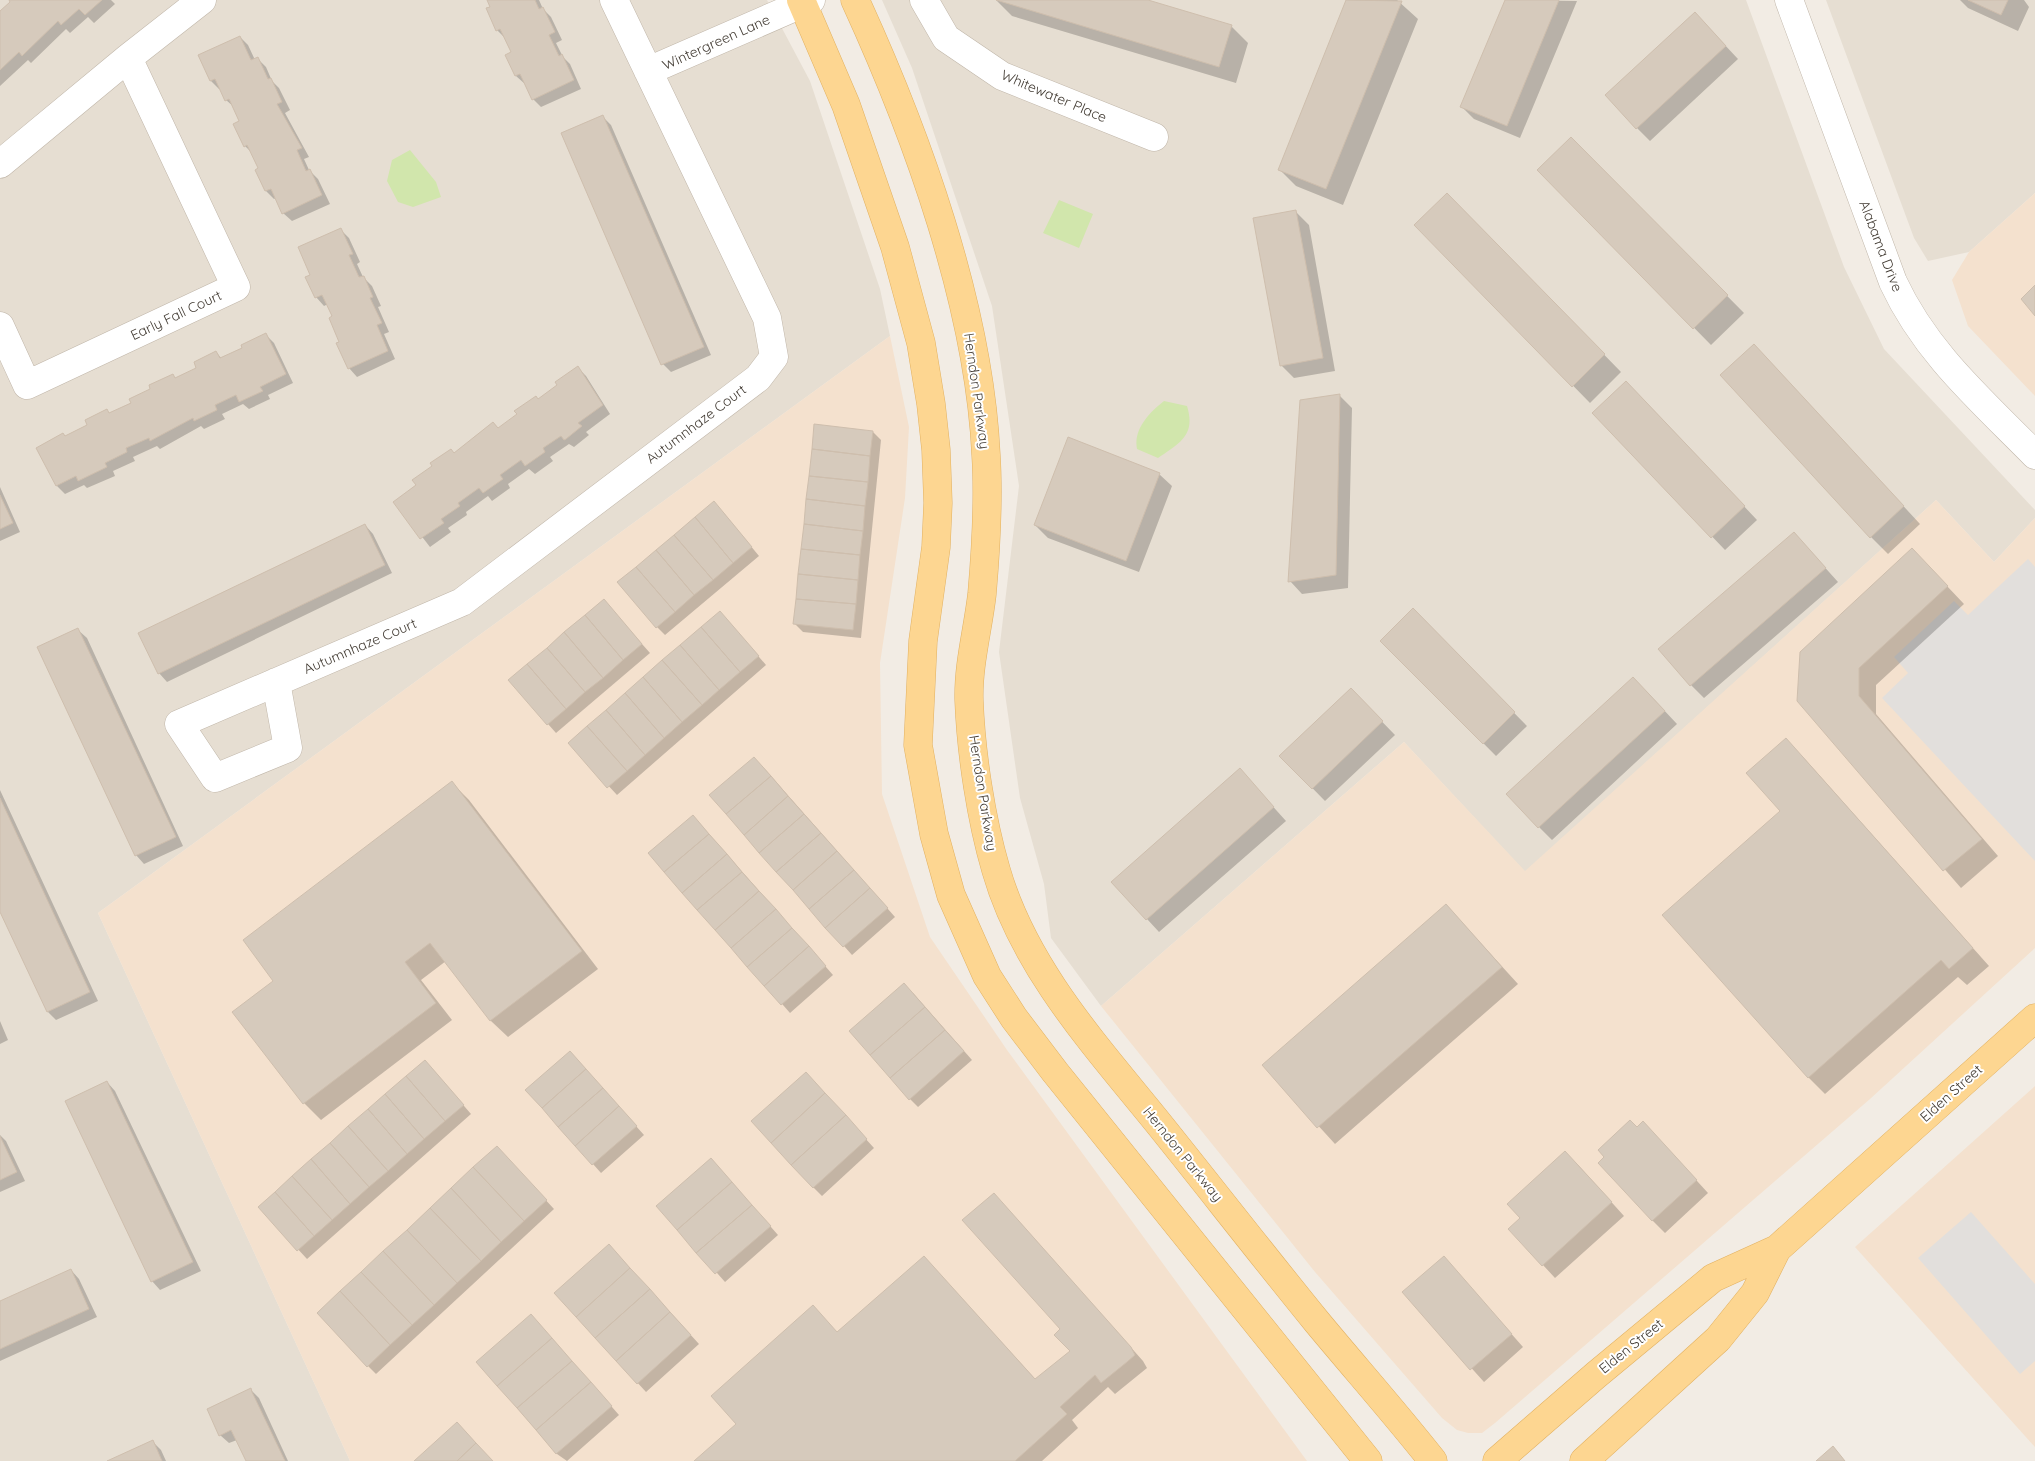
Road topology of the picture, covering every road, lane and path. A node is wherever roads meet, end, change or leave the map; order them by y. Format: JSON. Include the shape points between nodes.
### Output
{"nodes":[{"id":1,"x":202,"y":0,"type":"edge"},
{"id":2,"x":614,"y":0,"type":"edge"},
{"id":3,"x":855,"y":0,"type":"edge"},
{"id":4,"x":924,"y":0,"type":"edge"},
{"id":5,"x":1789,"y":0,"type":"edge"},
{"id":6,"x":805,"y":1,"type":"edge"},
{"id":7,"x":128,"y":58,"type":"junction"},
{"id":8,"x":648,"y":71,"type":"junction"},
{"id":9,"x":1154,"y":137,"type":"dead end"},
{"id":10,"x":0,"y":164,"type":"edge"},
{"id":11,"x":0,"y":326,"type":"edge"},
{"id":12,"x":2035,"y":454,"type":"edge"},
{"id":13,"x":276,"y":682,"type":"dead end"},
{"id":14,"x":2035,"y":1018,"type":"edge"},
{"id":15,"x":1777,"y":1249,"type":"junction"},
{"id":16,"x":1368,"y":1461,"type":"edge"},
{"id":17,"x":1433,"y":1461,"type":"edge"},
{"id":18,"x":1497,"y":1461,"type":"edge"},
{"id":19,"x":1584,"y":1461,"type":"edge"}],
"edges":[{"from":1,"to":7,"type":"street"},
{"from":2,"to":8,"type":"street","name":"Autumnhaze Court"},
{"from":3,"to":17,"type":"main road","name":"Herndon Parkway","via":[[907,126],[940,220],[974,356],[986,453],[987,500],[982,595],[969,697],[986,827],[996,872],[1015,921],[1037,964],[1092,1040],[1316,1321]]},
{"from":4,"to":9,"type":"street","name":"Whitewater Place","via":[[946,38],[1002,76]]},
{"from":5,"to":12,"type":"street","name":"Alabama Drive","via":[[1906,310],[1940,358]]},
{"from":6,"to":8,"type":"street","name":"Wintergreen Lane"},
{"from":6,"to":16,"type":"main road","via":[[846,105],[895,247],[921,343],[931,404],[938,502],[936,547],[922,650],[918,745],[934,834],[951,895],[988,976],[1014,1018]]},
{"from":7,"to":10,"type":"street"},
{"from":7,"to":11,"type":"street","name":"Early Fall Court","via":[[236,287],[27,385]]},
{"from":8,"to":13,"type":"street","name":"Autumnhaze Court","via":[[767,318],[774,357],[758,378],[462,602]]},
{"from":14,"to":15,"type":"main road","name":"Elden Street"},
{"from":15,"to":18,"type":"main road","name":"Elden Street","via":[[1713,1278]]},
{"from":15,"to":19,"type":"main road","name":"Elden Street","via":[[1755,1293],[1718,1339]]}]}
